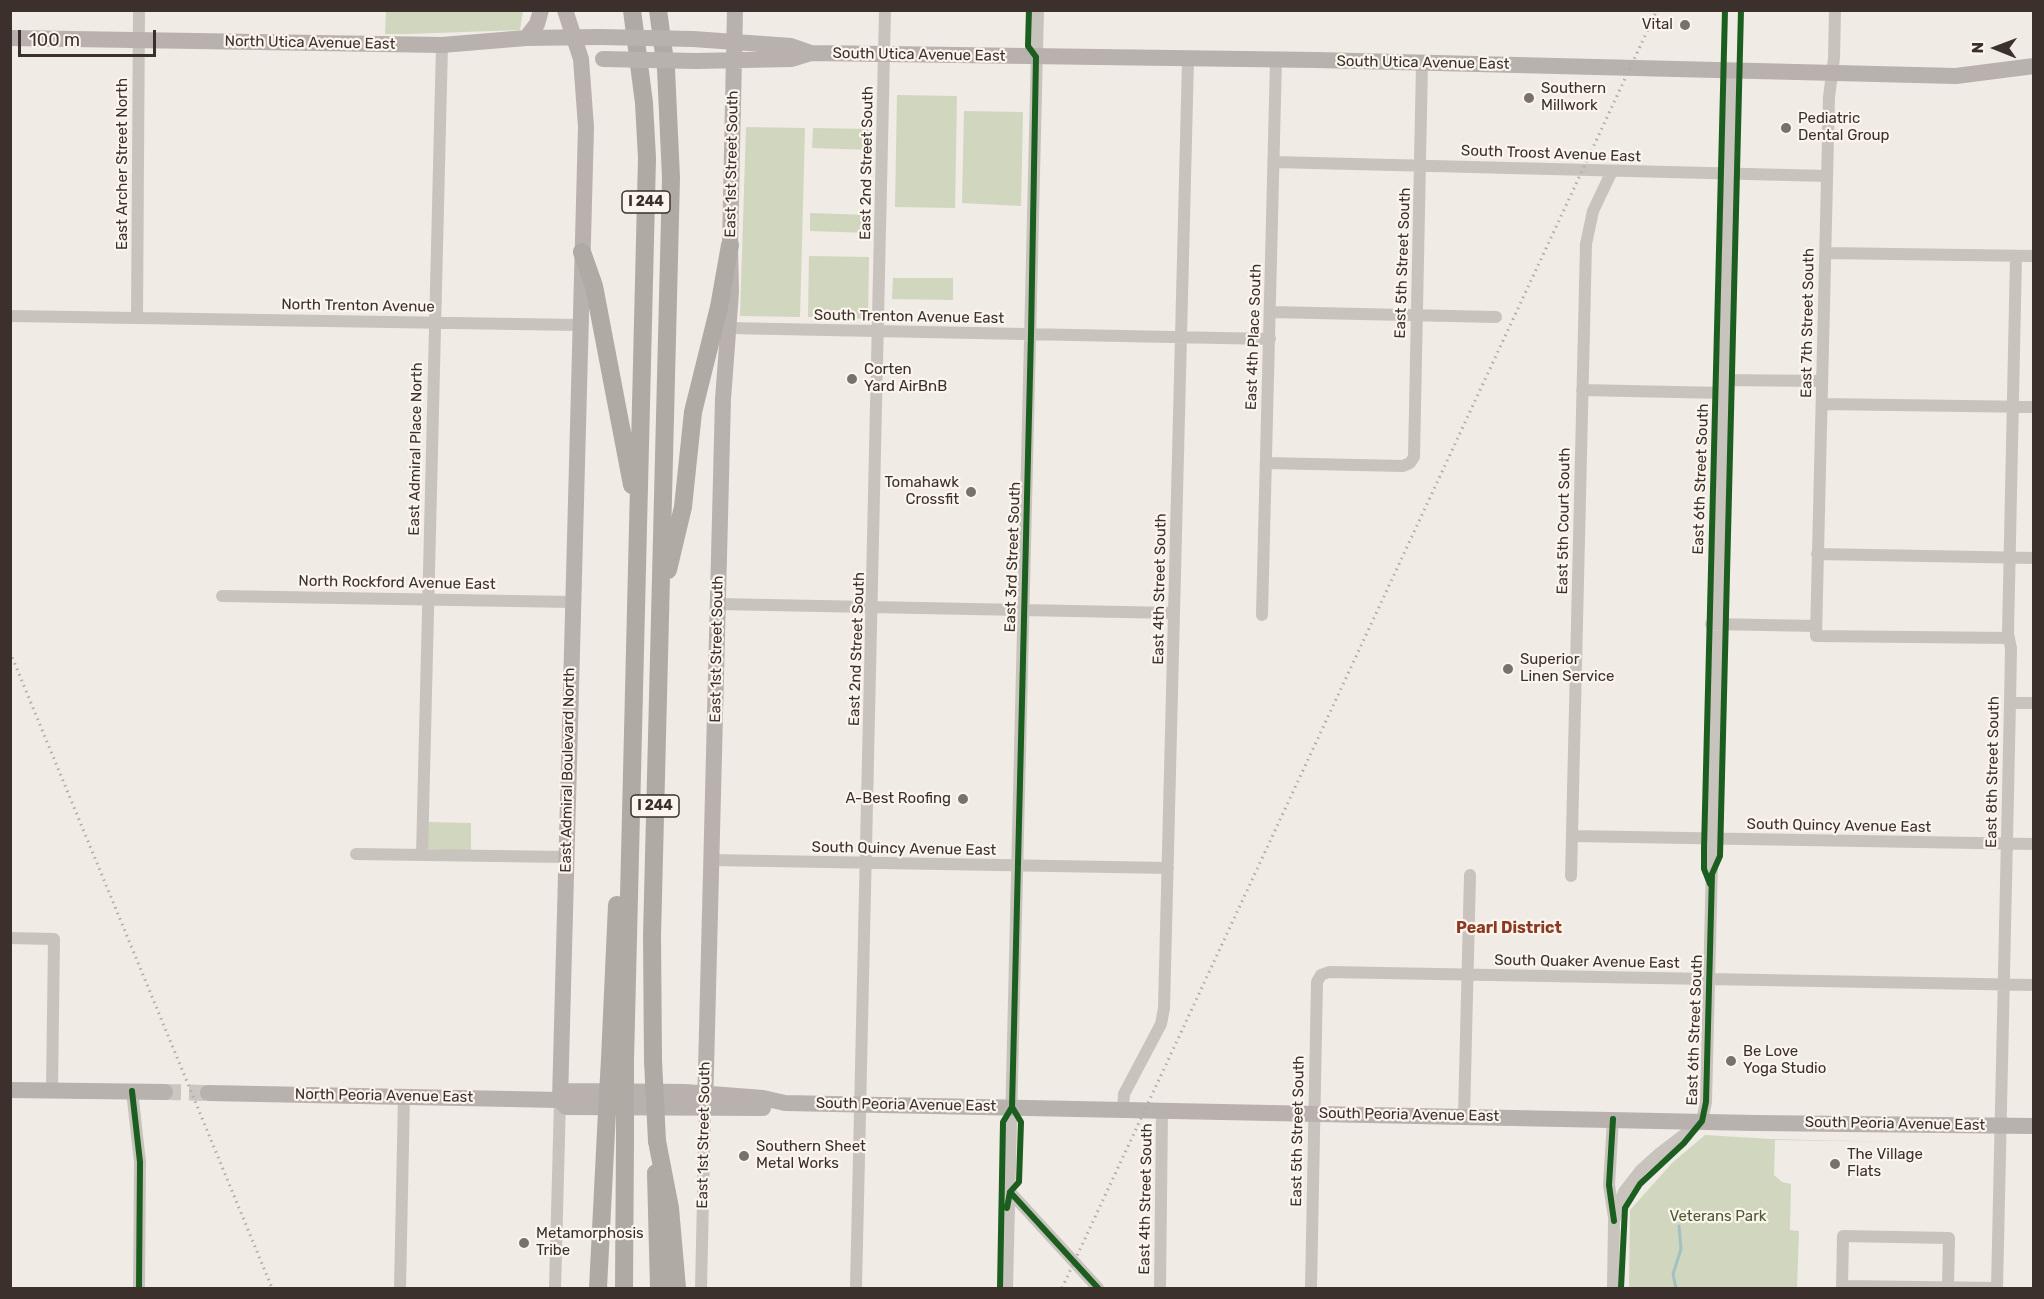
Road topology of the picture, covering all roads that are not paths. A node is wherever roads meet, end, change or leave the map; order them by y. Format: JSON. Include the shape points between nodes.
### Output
{"nodes":[{"id":1,"x":139,"y":10,"type":"edge"},
{"id":2,"x":541,"y":10,"type":"edge"},
{"id":3,"x":565,"y":10,"type":"edge"},
{"id":4,"x":632,"y":10,"type":"edge"},
{"id":5,"x":658,"y":10,"type":"edge"},
{"id":6,"x":735,"y":10,"type":"edge"},
{"id":7,"x":885,"y":10,"type":"edge"},
{"id":8,"x":1038,"y":10,"type":"edge"},
{"id":9,"x":1835,"y":10,"type":"edge"},
{"id":10,"x":574,"y":36,"type":"junction"},
{"id":11,"x":10,"y":38,"type":"edge"},
{"id":12,"x":526,"y":38,"type":"junction"},
{"id":13,"x":139,"y":40,"type":"junction"},
{"id":14,"x":735,"y":41,"type":"junction"},
{"id":15,"x":442,"y":45,"type":"junction"},
{"id":16,"x":811,"y":53,"type":"junction"},
{"id":17,"x":884,"y":54,"type":"junction"},
{"id":18,"x":1036,"y":57,"type":"junction"},
{"id":19,"x":581,"y":59,"type":"junction"},
{"id":20,"x":1188,"y":60,"type":"junction"},
{"id":21,"x":1276,"y":60,"type":"junction"},
{"id":22,"x":734,"y":61,"type":"junction"},
{"id":23,"x":1422,"y":63,"type":"junction"},
{"id":24,"x":2034,"y":66,"type":"edge"},
{"id":25,"x":1732,"y":71,"type":"junction"},
{"id":26,"x":1832,"y":73,"type":"junction"},
{"id":27,"x":1274,"y":162,"type":"junction"},
{"id":28,"x":1421,"y":165,"type":"junction"},
{"id":29,"x":1612,"y":171,"type":"junction"},
{"id":30,"x":1730,"y":174,"type":"junction"},
{"id":31,"x":1827,"y":176,"type":"junction"},
{"id":32,"x":729,"y":245,"type":"junction"},
{"id":33,"x":582,"y":252,"type":"junction"},
{"id":34,"x":1825,"y":253,"type":"junction"},
{"id":35,"x":2016,"y":256,"type":"junction"},
{"id":36,"x":2034,"y":256,"type":"edge"},
{"id":37,"x":1270,"y":312,"type":"junction"},
{"id":38,"x":10,"y":316,"type":"edge"},
{"id":39,"x":1417,"y":316,"type":"junction"},
{"id":40,"x":1496,"y":316,"type":"dead end"},
{"id":41,"x":137,"y":318,"type":"junction"},
{"id":42,"x":435,"y":323,"type":"junction"},
{"id":43,"x":579,"y":325,"type":"junction"},
{"id":44,"x":728,"y":328,"type":"junction"},
{"id":45,"x":879,"y":331,"type":"junction"},
{"id":46,"x":1030,"y":334,"type":"junction"},
{"id":47,"x":1181,"y":337,"type":"junction"},
{"id":48,"x":1270,"y":339,"type":"junction"},
{"id":49,"x":1822,"y":381,"type":"junction"},
{"id":50,"x":1723,"y":387,"type":"junction"},
{"id":51,"x":1582,"y":390,"type":"junction"},
{"id":52,"x":1822,"y":404,"type":"junction"},
{"id":53,"x":2013,"y":407,"type":"junction"},
{"id":54,"x":2034,"y":407,"type":"edge"},
{"id":55,"x":1266,"y":463,"type":"junction"},
{"id":56,"x":638,"y":517,"type":"junction"},
{"id":57,"x":1817,"y":554,"type":"junction"},
{"id":58,"x":2010,"y":557,"type":"junction"},
{"id":59,"x":2034,"y":558,"type":"edge"},
{"id":60,"x":222,"y":596,"type":"dead end"},
{"id":61,"x":428,"y":598,"type":"junction"},
{"id":62,"x":572,"y":602,"type":"junction"},
{"id":63,"x":718,"y":604,"type":"junction"},
{"id":64,"x":660,"y":607,"type":"junction"},
{"id":65,"x":873,"y":607,"type":"junction"},
{"id":66,"x":1023,"y":610,"type":"junction"},
{"id":67,"x":1174,"y":613,"type":"junction"},
{"id":68,"x":1262,"y":615,"type":"dead end"},
{"id":69,"x":1714,"y":624,"type":"junction"},
{"id":70,"x":1816,"y":631,"type":"junction"},
{"id":71,"x":2009,"y":639,"type":"junction"},
{"id":72,"x":2010,"y":703,"type":"junction"},
{"id":73,"x":2034,"y":703,"type":"edge"},
{"id":74,"x":1572,"y":836,"type":"junction"},
{"id":75,"x":1713,"y":838,"type":"junction"},
{"id":76,"x":2007,"y":843,"type":"junction"},
{"id":77,"x":2034,"y":844,"type":"edge"},
{"id":78,"x":356,"y":854,"type":"dead end"},
{"id":79,"x":422,"y":855,"type":"junction"},
{"id":80,"x":566,"y":857,"type":"junction"},
{"id":81,"x":712,"y":860,"type":"junction"},
{"id":82,"x":866,"y":863,"type":"junction"},
{"id":83,"x":1016,"y":866,"type":"junction"},
{"id":84,"x":1168,"y":868,"type":"junction"},
{"id":85,"x":1470,"y":875,"type":"dead end"},
{"id":86,"x":1571,"y":876,"type":"dead end"},
{"id":87,"x":10,"y":938,"type":"edge"},
{"id":88,"x":1321,"y":975,"type":"joint"},
{"id":89,"x":1467,"y":975,"type":"junction"},
{"id":90,"x":1709,"y":978,"type":"junction"},
{"id":91,"x":2003,"y":984,"type":"junction"},
{"id":92,"x":2034,"y":985,"type":"edge"},
{"id":93,"x":617,"y":1060,"type":"junction"},
{"id":94,"x":10,"y":1090,"type":"edge"},
{"id":95,"x":52,"y":1090,"type":"junction"},
{"id":96,"x":132,"y":1091,"type":"junction"},
{"id":97,"x":165,"y":1092,"type":"tunnel mouth"},
{"id":98,"x":208,"y":1093,"type":"tunnel mouth"},
{"id":99,"x":404,"y":1096,"type":"junction"},
{"id":100,"x":560,"y":1100,"type":"junction"},
{"id":101,"x":705,"y":1102,"type":"junction"},
{"id":102,"x":860,"y":1104,"type":"junction"},
{"id":103,"x":1012,"y":1107,"type":"junction"},
{"id":104,"x":1123,"y":1109,"type":"junction"},
{"id":105,"x":1162,"y":1110,"type":"junction"},
{"id":106,"x":1314,"y":1113,"type":"junction"},
{"id":107,"x":1464,"y":1116,"type":"junction"},
{"id":108,"x":1613,"y":1119,"type":"junction"},
{"id":109,"x":1702,"y":1121,"type":"junction"},
{"id":110,"x":2000,"y":1125,"type":"junction"},
{"id":111,"x":2034,"y":1126,"type":"edge"},
{"id":112,"x":657,"y":1141,"type":"junction"},
{"id":113,"x":1010,"y":1192,"type":"junction"},
{"id":114,"x":1614,"y":1221,"type":"junction"},
{"id":115,"x":601,"y":1245,"type":"junction"},
{"id":116,"x":625,"y":1283,"type":"edge"},
{"id":117,"x":1842,"y":1287,"type":"edge"},
{"id":118,"x":138,"y":1288,"type":"edge"},
{"id":119,"x":400,"y":1288,"type":"edge"},
{"id":120,"x":555,"y":1288,"type":"edge"},
{"id":121,"x":591,"y":1288,"type":"edge"},
{"id":122,"x":598,"y":1288,"type":"edge"},
{"id":123,"x":659,"y":1288,"type":"edge"},
{"id":124,"x":677,"y":1288,"type":"edge"},
{"id":125,"x":701,"y":1288,"type":"edge"},
{"id":126,"x":856,"y":1288,"type":"edge"},
{"id":127,"x":1007,"y":1288,"type":"edge"},
{"id":128,"x":1098,"y":1288,"type":"edge"},
{"id":129,"x":1160,"y":1288,"type":"edge"},
{"id":130,"x":1311,"y":1288,"type":"edge"},
{"id":131,"x":1613,"y":1288,"type":"edge"},
{"id":132,"x":1948,"y":1288,"type":"edge"},
{"id":133,"x":1997,"y":1288,"type":"edge"}],
"edges":[{"from":1,"to":13,"type":"street","name":"East Archer Street North"},
{"from":2,"to":12,"type":"main road","via":[[537,24]]},
{"from":3,"to":10,"type":"main road","name":"East Admiral Boulevard North"},
{"from":4,"to":56,"type":"highway","number":"I 244","via":[[647,158]]},
{"from":5,"to":64,"type":"highway","number":"I 244","via":[[666,69],[671,178]]},
{"from":6,"to":14,"type":"main road","name":"East 1st Street South"},
{"from":7,"to":17,"type":"street","name":"East 2nd Street South"},
{"from":8,"to":18,"type":"street","name":"East 3rd Street South"},
{"from":9,"to":26,"type":"street","name":"East 7th Street South"},
{"from":10,"to":12,"type":"main road","name":"North Utica Avenue East"},
{"from":10,"to":14,"type":"main road","name":"South Utica Avenue East","bridge":true},
{"from":10,"to":19,"type":"main road","name":"East Admiral Boulevard North"},
{"from":11,"to":13,"type":"main road","name":"North Utica Avenue East"},
{"from":12,"to":15,"type":"main road","name":"North Utica Avenue East"},
{"from":13,"to":15,"type":"main road","name":"North Utica Avenue East"},
{"from":13,"to":41,"type":"street","name":"East Archer Street North"},
{"from":14,"to":16,"type":"main road","name":"South Utica Avenue East","via":[[791,46]]},
{"from":14,"to":22,"type":"main road","name":"East 1st Street South"},
{"from":15,"to":42,"type":"street","name":"East Admiral Place North"},
{"from":16,"to":17,"type":"main road","name":"South Utica Avenue East"},
{"from":16,"to":22,"type":"main road","name":"South Utica Avenue East","via":[[791,59]]},
{"from":17,"to":18,"type":"main road","name":"South Utica Avenue East"},
{"from":17,"to":45,"type":"street","name":"East 2nd Street South"},
{"from":18,"to":20,"type":"main road","name":"South Utica Avenue East"},
{"from":18,"to":46,"type":"street","name":"East 3rd Street South"},
{"from":19,"to":22,"type":"main road","name":"South Utica Avenue East","bridge":true},
{"from":19,"to":33,"type":"main road","name":"East Admiral Boulevard North","via":[[586,127]]},
{"from":20,"to":21,"type":"main road","name":"South Utica Avenue East"},
{"from":20,"to":47,"type":"street","name":"East 4th Street South"},
{"from":21,"to":23,"type":"main road","name":"South Utica Avenue East"},
{"from":21,"to":27,"type":"street","name":"East 4th Place South"},
{"from":22,"to":32,"type":"main road","name":"East 1st Street South"},
{"from":23,"to":25,"type":"main road","name":"South Utica Avenue East"},
{"from":23,"to":28,"type":"street","name":"East 5th Street South"},
{"from":24,"to":26,"type":"main road","name":"South Utica Avenue East","via":[[1964,75]]},
{"from":25,"to":26,"type":"main road","name":"South Utica Avenue East"},
{"from":25,"to":30,"type":"street","name":"East 6th Street South"},
{"from":26,"to":31,"type":"street","name":"East 7th Street South"},
{"from":27,"to":28,"type":"street","name":"South Troost Avenue East"},
{"from":27,"to":37,"type":"street","name":"East 4th Place South"},
{"from":28,"to":29,"type":"street","name":"South Troost Avenue East"},
{"from":28,"to":39,"type":"street","name":"East 5th Street South"},
{"from":29,"to":30,"type":"street","name":"South Troost Avenue East"},
{"from":29,"to":51,"type":"street","name":"East 5th Court South","via":[[1588,226]]},
{"from":30,"to":31,"type":"street","name":"South Troost Avenue East"},
{"from":30,"to":50,"type":"street","name":"East 6th Street South"},
{"from":31,"to":34,"type":"street","name":"East 7th Street South"},
{"from":32,"to":44,"type":"main road","name":"East 1st Street South"},
{"from":32,"to":64,"type":"highway","via":[[719,307],[693,411],[683,507]]},
{"from":33,"to":43,"type":"main road","name":"East Admiral Boulevard North"},
{"from":33,"to":56,"type":"highway","via":[[594,285]]},
{"from":34,"to":35,"type":"street"},
{"from":34,"to":49,"type":"street","name":"East 7th Street South"},
{"from":35,"to":36,"type":"street"},
{"from":35,"to":53,"type":"street","name":"East 8th Street South"},
{"from":37,"to":39,"type":"street"},
{"from":37,"to":48,"type":"street","name":"East 4th Place South"},
{"from":38,"to":41,"type":"street","name":"North Trenton Avenue"},
{"from":39,"to":40,"type":"street"},
{"from":39,"to":55,"type":"street","name":"East 5th Street South","via":[[1410,463]]},
{"from":41,"to":42,"type":"street","name":"North Trenton Avenue"},
{"from":42,"to":43,"type":"street","name":"North Trenton Avenue"},
{"from":42,"to":61,"type":"street","name":"East Admiral Place North"},
{"from":43,"to":62,"type":"main road","name":"East Admiral Boulevard North"},
{"from":44,"to":45,"type":"street","name":"South Trenton Avenue East"},
{"from":44,"to":63,"type":"main road","name":"East 1st Street South"},
{"from":45,"to":46,"type":"street","name":"South Trenton Avenue East"},
{"from":45,"to":65,"type":"street","name":"East 2nd Street South"},
{"from":46,"to":47,"type":"street","name":"South Trenton Avenue East"},
{"from":46,"to":66,"type":"street","name":"East 3rd Street South"},
{"from":47,"to":48,"type":"street","name":"South Trenton Avenue East"},
{"from":47,"to":67,"type":"street","name":"East 4th Street South"},
{"from":48,"to":55,"type":"street","name":"East 4th Place South"},
{"from":49,"to":50,"type":"street"},
{"from":49,"to":52,"type":"street","name":"East 7th Street South"},
{"from":50,"to":51,"type":"street"},
{"from":50,"to":69,"type":"street","name":"East 6th Street South"},
{"from":51,"to":74,"type":"street","name":"East 5th Court South"},
{"from":52,"to":53,"type":"street"},
{"from":52,"to":57,"type":"street","name":"East 7th Street South"},
{"from":53,"to":54,"type":"street"},
{"from":53,"to":58,"type":"street","name":"East 8th Street South"},
{"from":55,"to":68,"type":"street","name":"East 4th Place South"},
{"from":56,"to":93,"type":"highway","number":"I 244","via":[[631,805]]},
{"from":57,"to":58,"type":"street"},
{"from":57,"to":70,"type":"street","name":"East 7th Street South"},
{"from":58,"to":59,"type":"street"},
{"from":58,"to":71,"type":"street","name":"East 8th Street South"},
{"from":60,"to":61,"type":"street","name":"North Rockford Avenue East"},
{"from":61,"to":62,"type":"street","name":"North Rockford Avenue East"},
{"from":61,"to":79,"type":"street","name":"East Admiral Place North"},
{"from":62,"to":80,"type":"main road","name":"East Admiral Boulevard North"},
{"from":63,"to":65,"type":"street"},
{"from":63,"to":81,"type":"main road","name":"East 1st Street South"},
{"from":64,"to":112,"type":"highway","number":"I 244","bridge":true,"via":[[652,936]]},
{"from":65,"to":66,"type":"street"},
{"from":65,"to":82,"type":"street","name":"East 2nd Street South"},
{"from":66,"to":67,"type":"street"},
{"from":66,"to":83,"type":"street","name":"East 3rd Street South"},
{"from":67,"to":84,"type":"street","name":"East 4th Street South"},
{"from":69,"to":70,"type":"street"},
{"from":69,"to":75,"type":"street","name":"East 6th Street South"},
{"from":70,"to":71,"type":"street"},
{"from":71,"to":72,"type":"street","name":"East 8th Street South"},
{"from":72,"to":73,"type":"street"},
{"from":72,"to":76,"type":"street","name":"East 8th Street South"},
{"from":74,"to":75,"type":"street","name":"South Quincy Avenue East"},
{"from":74,"to":86,"type":"street","name":"East 5th Court South"},
{"from":75,"to":76,"type":"street","name":"South Quincy Avenue East"},
{"from":75,"to":90,"type":"street","name":"East 6th Street South"},
{"from":76,"to":77,"type":"street","name":"South Quincy Avenue East"},
{"from":76,"to":91,"type":"street","name":"East 8th Street South"},
{"from":78,"to":79,"type":"street"},
{"from":79,"to":80,"type":"street"},
{"from":80,"to":100,"type":"main road","name":"East Admiral Boulevard North"},
{"from":81,"to":82,"type":"street","name":"South Quincy Avenue East"},
{"from":81,"to":101,"type":"main road","name":"East 1st Street South"},
{"from":82,"to":83,"type":"street","name":"South Quincy Avenue East"},
{"from":82,"to":102,"type":"street","name":"East 2nd Street South"},
{"from":83,"to":84,"type":"street","name":"South Quincy Avenue East"},
{"from":83,"to":103,"type":"street","name":"East 3rd Street South"},
{"from":84,"to":104,"type":"street","name":"East 4th Street South","via":[[1164,1008],[1161,1024],[1124,1094]]},
{"from":85,"to":89,"type":"street"},
{"from":87,"to":95,"type":"street","via":[[54,939]]},
{"from":88,"to":89,"type":"street","name":"South Quaker Avenue East"},
{"from":88,"to":106,"type":"street","name":"East 5th Street South","via":[[1317,982]]},
{"from":89,"to":90,"type":"street","name":"South Quaker Avenue East"},
{"from":89,"to":107,"type":"street"},
{"from":90,"to":91,"type":"street","name":"South Quaker Avenue East"},
{"from":90,"to":109,"type":"street","name":"East 6th Street South","via":[[1706,1102]]},
{"from":91,"to":92,"type":"street","name":"South Quaker Avenue East"},
{"from":91,"to":110,"type":"street","name":"East 8th Street South"},
{"from":93,"to":115,"type":"highway","bridge":true,"via":[[605,1140]]},
{"from":93,"to":116,"type":"highway","bridge":true,"via":[[625,1140]]},
{"from":94,"to":95,"type":"main road"},
{"from":95,"to":96,"type":"main road"},
{"from":96,"to":97,"type":"main road"},
{"from":96,"to":118,"type":"street","via":[[140,1162]]},
{"from":98,"to":99,"type":"main road","name":"North Peoria Avenue East"},
{"from":99,"to":100,"type":"main road","name":"North Peoria Avenue East"},
{"from":99,"to":119,"type":"street"},
{"from":100,"to":101,"type":"main road","name":"South Peoria Avenue East","via":[[566,1107]]},
{"from":100,"to":120,"type":"street","name":"East Admiral Boulevard North"},
{"from":101,"to":102,"type":"main road","name":"South Peoria Avenue East","via":[[763,1108],[785,1103]]},
{"from":101,"to":125,"type":"street","name":"East 1st Street South"},
{"from":102,"to":103,"type":"main road","name":"South Peoria Avenue East"},
{"from":102,"to":126,"type":"street","name":"East 2nd Street South"},
{"from":103,"to":104,"type":"main road","name":"South Peoria Avenue East"},
{"from":103,"to":113,"type":"street","name":"East 3rd Street South"},
{"from":104,"to":105,"type":"main road","name":"South Peoria Avenue East"},
{"from":105,"to":106,"type":"main road","name":"South Peoria Avenue East"},
{"from":105,"to":129,"type":"street","name":"East 4th Street South"},
{"from":106,"to":107,"type":"main road","name":"South Peoria Avenue East"},
{"from":106,"to":130,"type":"street","name":"East 5th Street South"},
{"from":107,"to":108,"type":"main road","name":"South Peoria Avenue East"},
{"from":108,"to":109,"type":"main road","name":"South Peoria Avenue East"},
{"from":108,"to":114,"type":"street","via":[[1609,1185]]},
{"from":109,"to":110,"type":"main road","name":"South Peoria Avenue East"},
{"from":109,"to":114,"type":"street","name":"East 6th Street South","via":[[1641,1170],[1624,1192]]},
{"from":110,"to":111,"type":"main road","name":"South Peoria Avenue East"},
{"from":110,"to":133,"type":"street","name":"East 8th Street South"},
{"from":112,"to":123,"type":"highway","number":"I 244"},
{"from":112,"to":124,"type":"highway","via":[[670,1208]]},
{"from":113,"to":127,"type":"street","name":"East 3rd Street South"},
{"from":113,"to":128,"type":"street"},
{"from":114,"to":131,"type":"street","name":"East 6th Street South"},
{"from":115,"to":121,"type":"highway"},
{"from":115,"to":122,"type":"highway"},
{"from":117,"to":132,"type":"street"},
{"from":117,"to":132,"type":"street","via":[[1843,1236],[1948,1238]]},
{"from":132,"to":133,"type":"street"}]}
